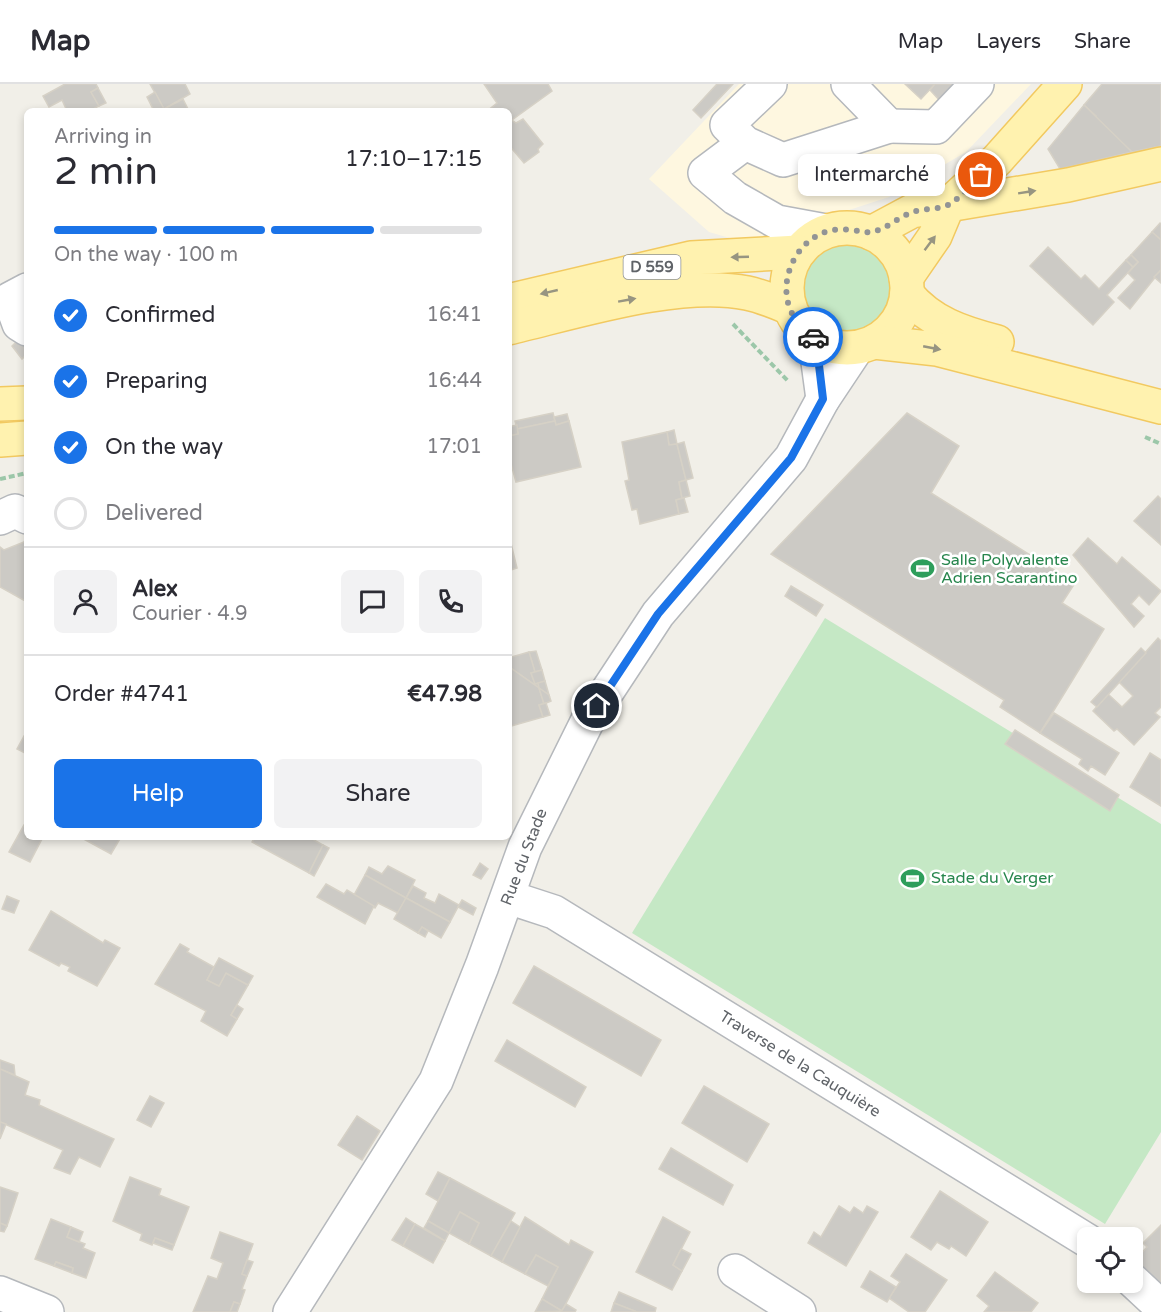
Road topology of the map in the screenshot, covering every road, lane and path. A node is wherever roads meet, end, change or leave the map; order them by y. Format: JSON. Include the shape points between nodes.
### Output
{"nodes":[{"id":1,"x":770,"y":84,"type":"edge"},
{"id":2,"x":848,"y":84,"type":"edge"},
{"id":3,"x":977,"y":84,"type":"edge"},
{"id":4,"x":1065,"y":84,"type":"edge"},
{"id":5,"x":889,"y":126,"type":"junction"},
{"id":6,"x":745,"y":143,"type":"junction"},
{"id":7,"x":1161,"y":164,"type":"edge"},
{"id":8,"x":948,"y":205,"type":"junction"},
{"id":9,"x":826,"y":231,"type":"junction"},
{"id":10,"x":871,"y":233,"type":"junction"},
{"id":11,"x":798,"y":252,"type":"junction"},
{"id":12,"x":907,"y":286,"type":"junction"},
{"id":13,"x":24,"y":292,"type":"edge"},
{"id":14,"x":512,"y":300,"type":"edge"},
{"id":15,"x":790,"y":308,"type":"junction"},
{"id":16,"x":727,"y":319,"type":"dead end"},
{"id":17,"x":24,"y":327,"type":"edge"},
{"id":18,"x":512,"y":327,"type":"edge"},
{"id":19,"x":816,"y":340,"type":"junction"},
{"id":20,"x":865,"y":345,"type":"junction"},
{"id":21,"x":790,"y":382,"type":"dead end"},
{"id":22,"x":1161,"y":387,"type":"edge"},
{"id":23,"x":823,"y":399,"type":"junction"},
{"id":24,"x":24,"y":403,"type":"edge"},
{"id":25,"x":0,"y":404,"type":"edge"},
{"id":26,"x":1161,"y":407,"type":"edge"},
{"id":27,"x":24,"y":438,"type":"edge"},
{"id":28,"x":0,"y":440,"type":"edge"},
{"id":29,"x":24,"y":474,"type":"edge"},
{"id":30,"x":0,"y":479,"type":"edge"},
{"id":31,"x":24,"y":516,"type":"edge"},
{"id":32,"x":0,"y":518,"type":"edge"},
{"id":33,"x":508,"y":897,"type":"junction"},
{"id":34,"x":1077,"y":1234,"type":"edge"},
{"id":35,"x":735,"y":1271,"type":"dead end"},
{"id":36,"x":1143,"y":1290,"type":"edge"},
{"id":37,"x":0,"y":1293,"type":"edge"},
{"id":38,"x":1161,"y":1307,"type":"edge"},
{"id":39,"x":46,"y":1312,"type":"edge"},
{"id":40,"x":290,"y":1312,"type":"edge"},
{"id":41,"x":799,"y":1312,"type":"edge"}],
"edges":[{"from":1,"to":6,"type":"street","via":[[727,124]]},
{"from":2,"to":5,"type":"street"},
{"from":3,"to":5,"type":"street","via":[[936,127]]},
{"from":4,"to":8,"type":"main road","via":[[997,160]]},
{"from":5,"to":6,"type":"street","via":[[783,160]]},
{"from":6,"to":9,"type":"street","via":[[705,173],[735,198],[777,222]]},
{"from":8,"to":7,"type":"main road","one_way":true,"via":[[1068,185]]},
{"from":8,"to":10,"type":"main road","via":[[912,211]]},
{"from":12,"to":8,"type":"main road","one_way":true},
{"from":9,"to":10,"type":"main road","via":[[849,228]]},
{"from":9,"to":11,"type":"main road"},
{"from":10,"to":12,"type":"main road","via":[[893,250]]},
{"from":11,"to":14,"type":"main road","number":"D 559","one_way":true,"via":[[691,258]]},
{"from":11,"to":15,"type":"main road","via":[[789,270],[786,289]]},
{"from":12,"to":20,"type":"main road","via":[[896,323]]},
{"from":12,"to":22,"type":"main road","via":[[921,311],[966,334]]},
{"from":13,"to":17,"type":"street","via":[[10,299],[19,324]]},
{"from":18,"to":15,"type":"main road","number":"D 559","one_way":true,"via":[[683,290],[746,292]]},
{"from":15,"to":19,"type":"main road","via":[[800,326]]},
{"from":16,"to":21,"type":"path"},
{"from":19,"to":20,"type":"main road","via":[[828,346]]},
{"from":19,"to":23,"type":"street"},
{"from":20,"to":23,"type":"street","name":"Rue du Stade"},
{"from":20,"to":26,"type":"main road","one_way":true,"via":[[937,349]]},
{"from":23,"to":33,"type":"street","name":"Rue du Stade","via":[[791,458],[658,614],[587,722],[525,847]]},
{"from":24,"to":25,"type":"main road"},
{"from":27,"to":28,"type":"main road"},
{"from":29,"to":30,"type":"path"},
{"from":31,"to":32,"type":"street","via":[[15,511]]},
{"from":33,"to":34,"type":"street","name":"Traverse de la Cauquière","via":[[554,912]]},
{"from":33,"to":40,"type":"street","name":"Rue du Stade","via":[[436,1081]]},
{"from":35,"to":41,"type":"street"},
{"from":36,"to":38,"type":"street"},
{"from":37,"to":39,"type":"street"}]}
